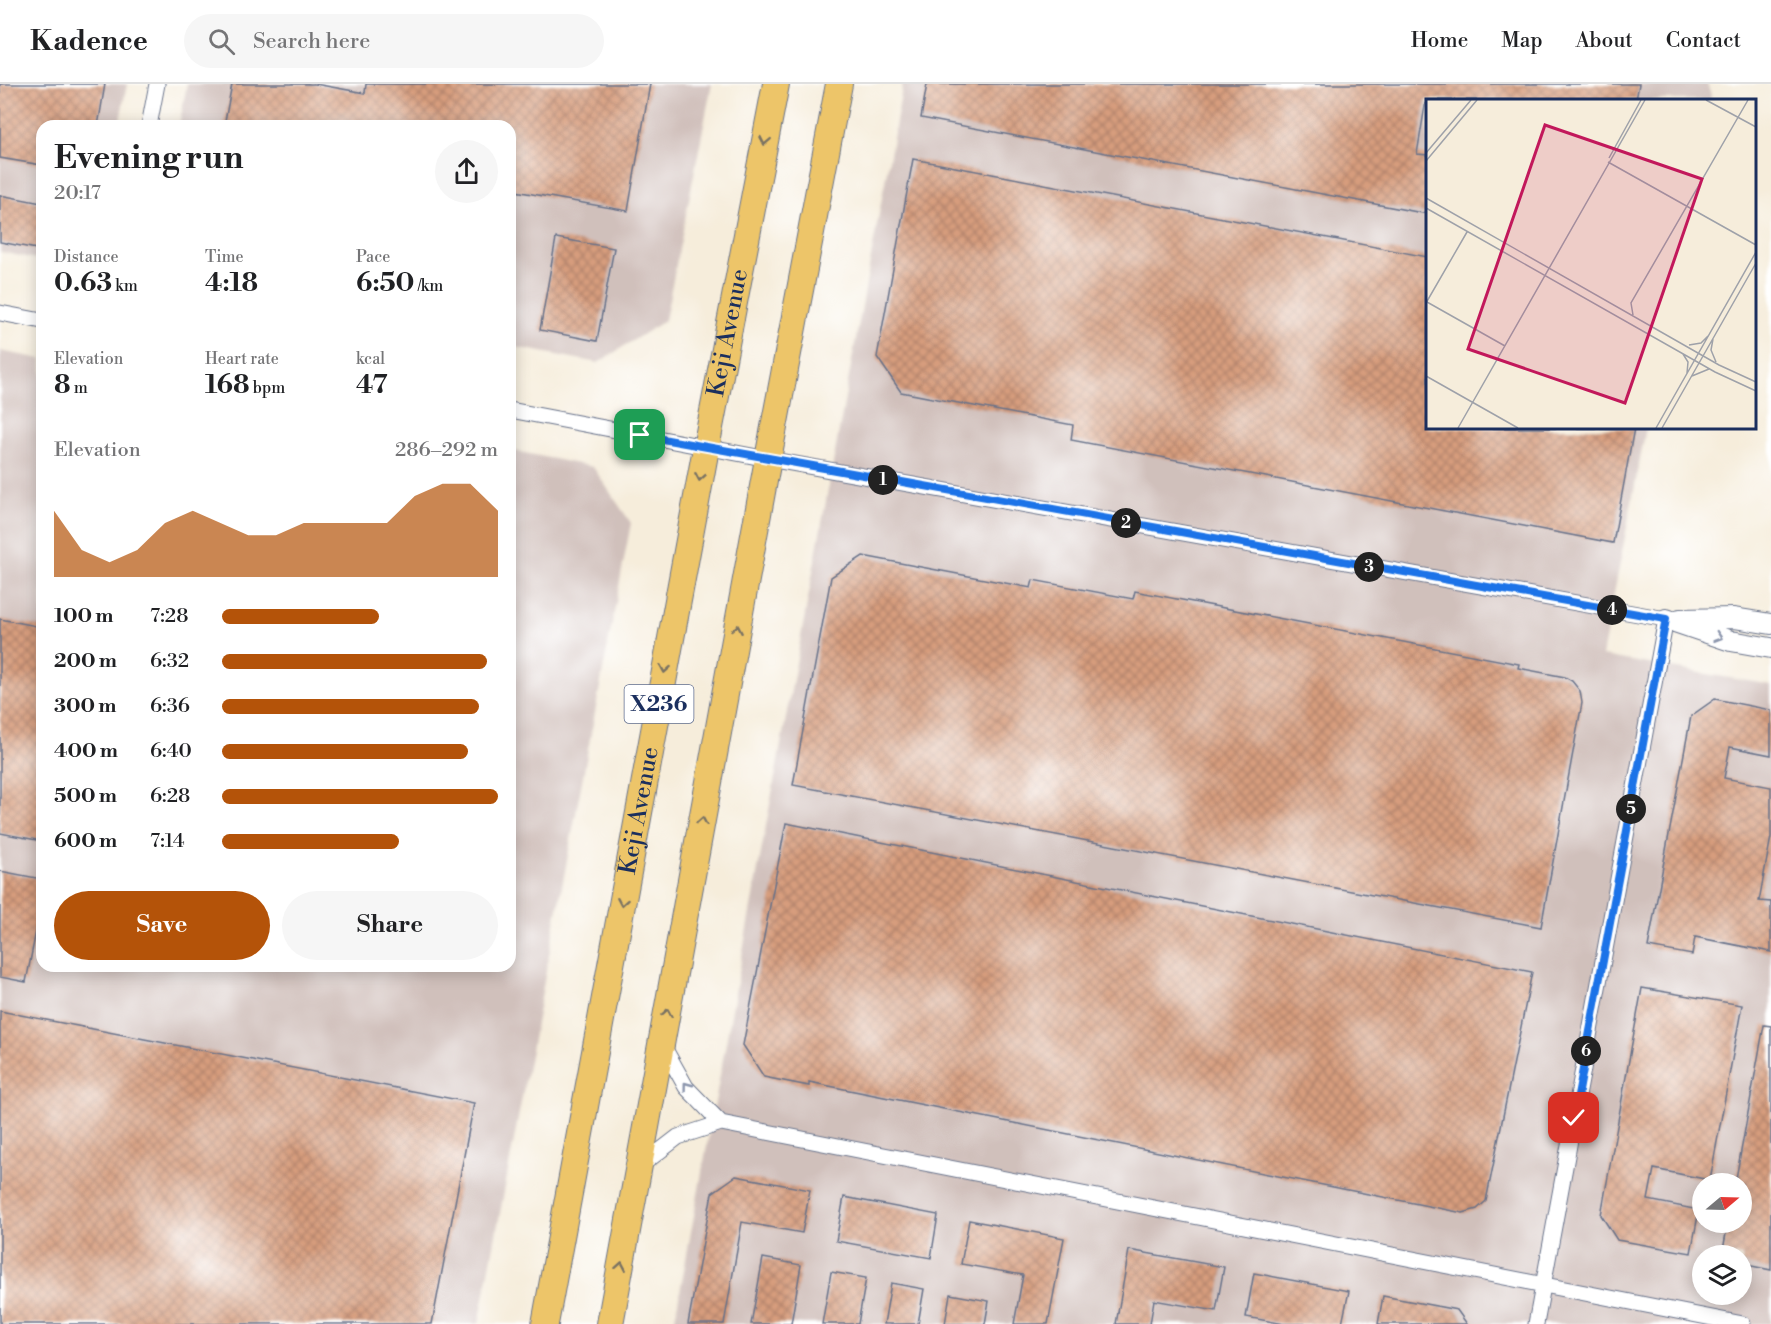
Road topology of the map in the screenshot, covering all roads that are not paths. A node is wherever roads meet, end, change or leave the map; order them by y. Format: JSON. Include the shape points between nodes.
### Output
{"nodes":[{"id":1,"x":157,"y":84,"type":"edge"},
{"id":2,"x":776,"y":84,"type":"edge"},
{"id":3,"x":839,"y":84,"type":"edge"},
{"id":4,"x":150,"y":120,"type":"edge"},
{"id":5,"x":0,"y":313,"type":"edge"},
{"id":6,"x":36,"y":320,"type":"edge"},
{"id":7,"x":516,"y":411,"type":"edge"},
{"id":8,"x":706,"y":448,"type":"junction"},
{"id":9,"x":768,"y":459,"type":"junction"},
{"id":10,"x":1666,"y":619,"type":"junction"},
{"id":11,"x":1771,"y":624,"type":"edge"},
{"id":12,"x":1771,"y":648,"type":"edge"},
{"id":13,"x":661,"y":1043,"type":"junction"},
{"id":14,"x":721,"y":1123,"type":"junction"},
{"id":15,"x":639,"y":1167,"type":"junction"},
{"id":16,"x":1544,"y":1284,"type":"junction"},
{"id":17,"x":545,"y":1324,"type":"edge"},
{"id":18,"x":610,"y":1324,"type":"edge"},
{"id":19,"x":1536,"y":1324,"type":"edge"},
{"id":20,"x":1743,"y":1324,"type":"edge"}],
"edges":[{"from":1,"to":4,"type":"street"},
{"from":2,"to":8,"type":"main road","name":"Keji Avenue","number":"X236","one_way":true},
{"from":3,"to":9,"type":"main road","number":"X236"},
{"from":5,"to":6,"type":"street"},
{"from":7,"to":8,"type":"street"},
{"from":8,"to":9,"type":"street"},
{"from":8,"to":17,"type":"main road","name":"Keji Avenue","number":"X236","one_way":true},
{"from":9,"to":10,"type":"street"},
{"from":13,"to":9,"type":"main road","number":"X236","one_way":true},
{"from":10,"to":11,"type":"street","via":[[1734,618]]},
{"from":10,"to":12,"type":"street","one_way":true,"via":[[1731,641]]},
{"from":10,"to":16,"type":"street"},
{"from":14,"to":13,"type":"street","one_way":true,"via":[[686,1087]]},
{"from":13,"to":15,"type":"main road","number":"X236"},
{"from":14,"to":15,"type":"street","via":[[678,1137]]},
{"from":14,"to":16,"type":"street"},
{"from":18,"to":15,"type":"main road","number":"X236","one_way":true},
{"from":16,"to":19,"type":"street"},
{"from":16,"to":20,"type":"street"}]}
